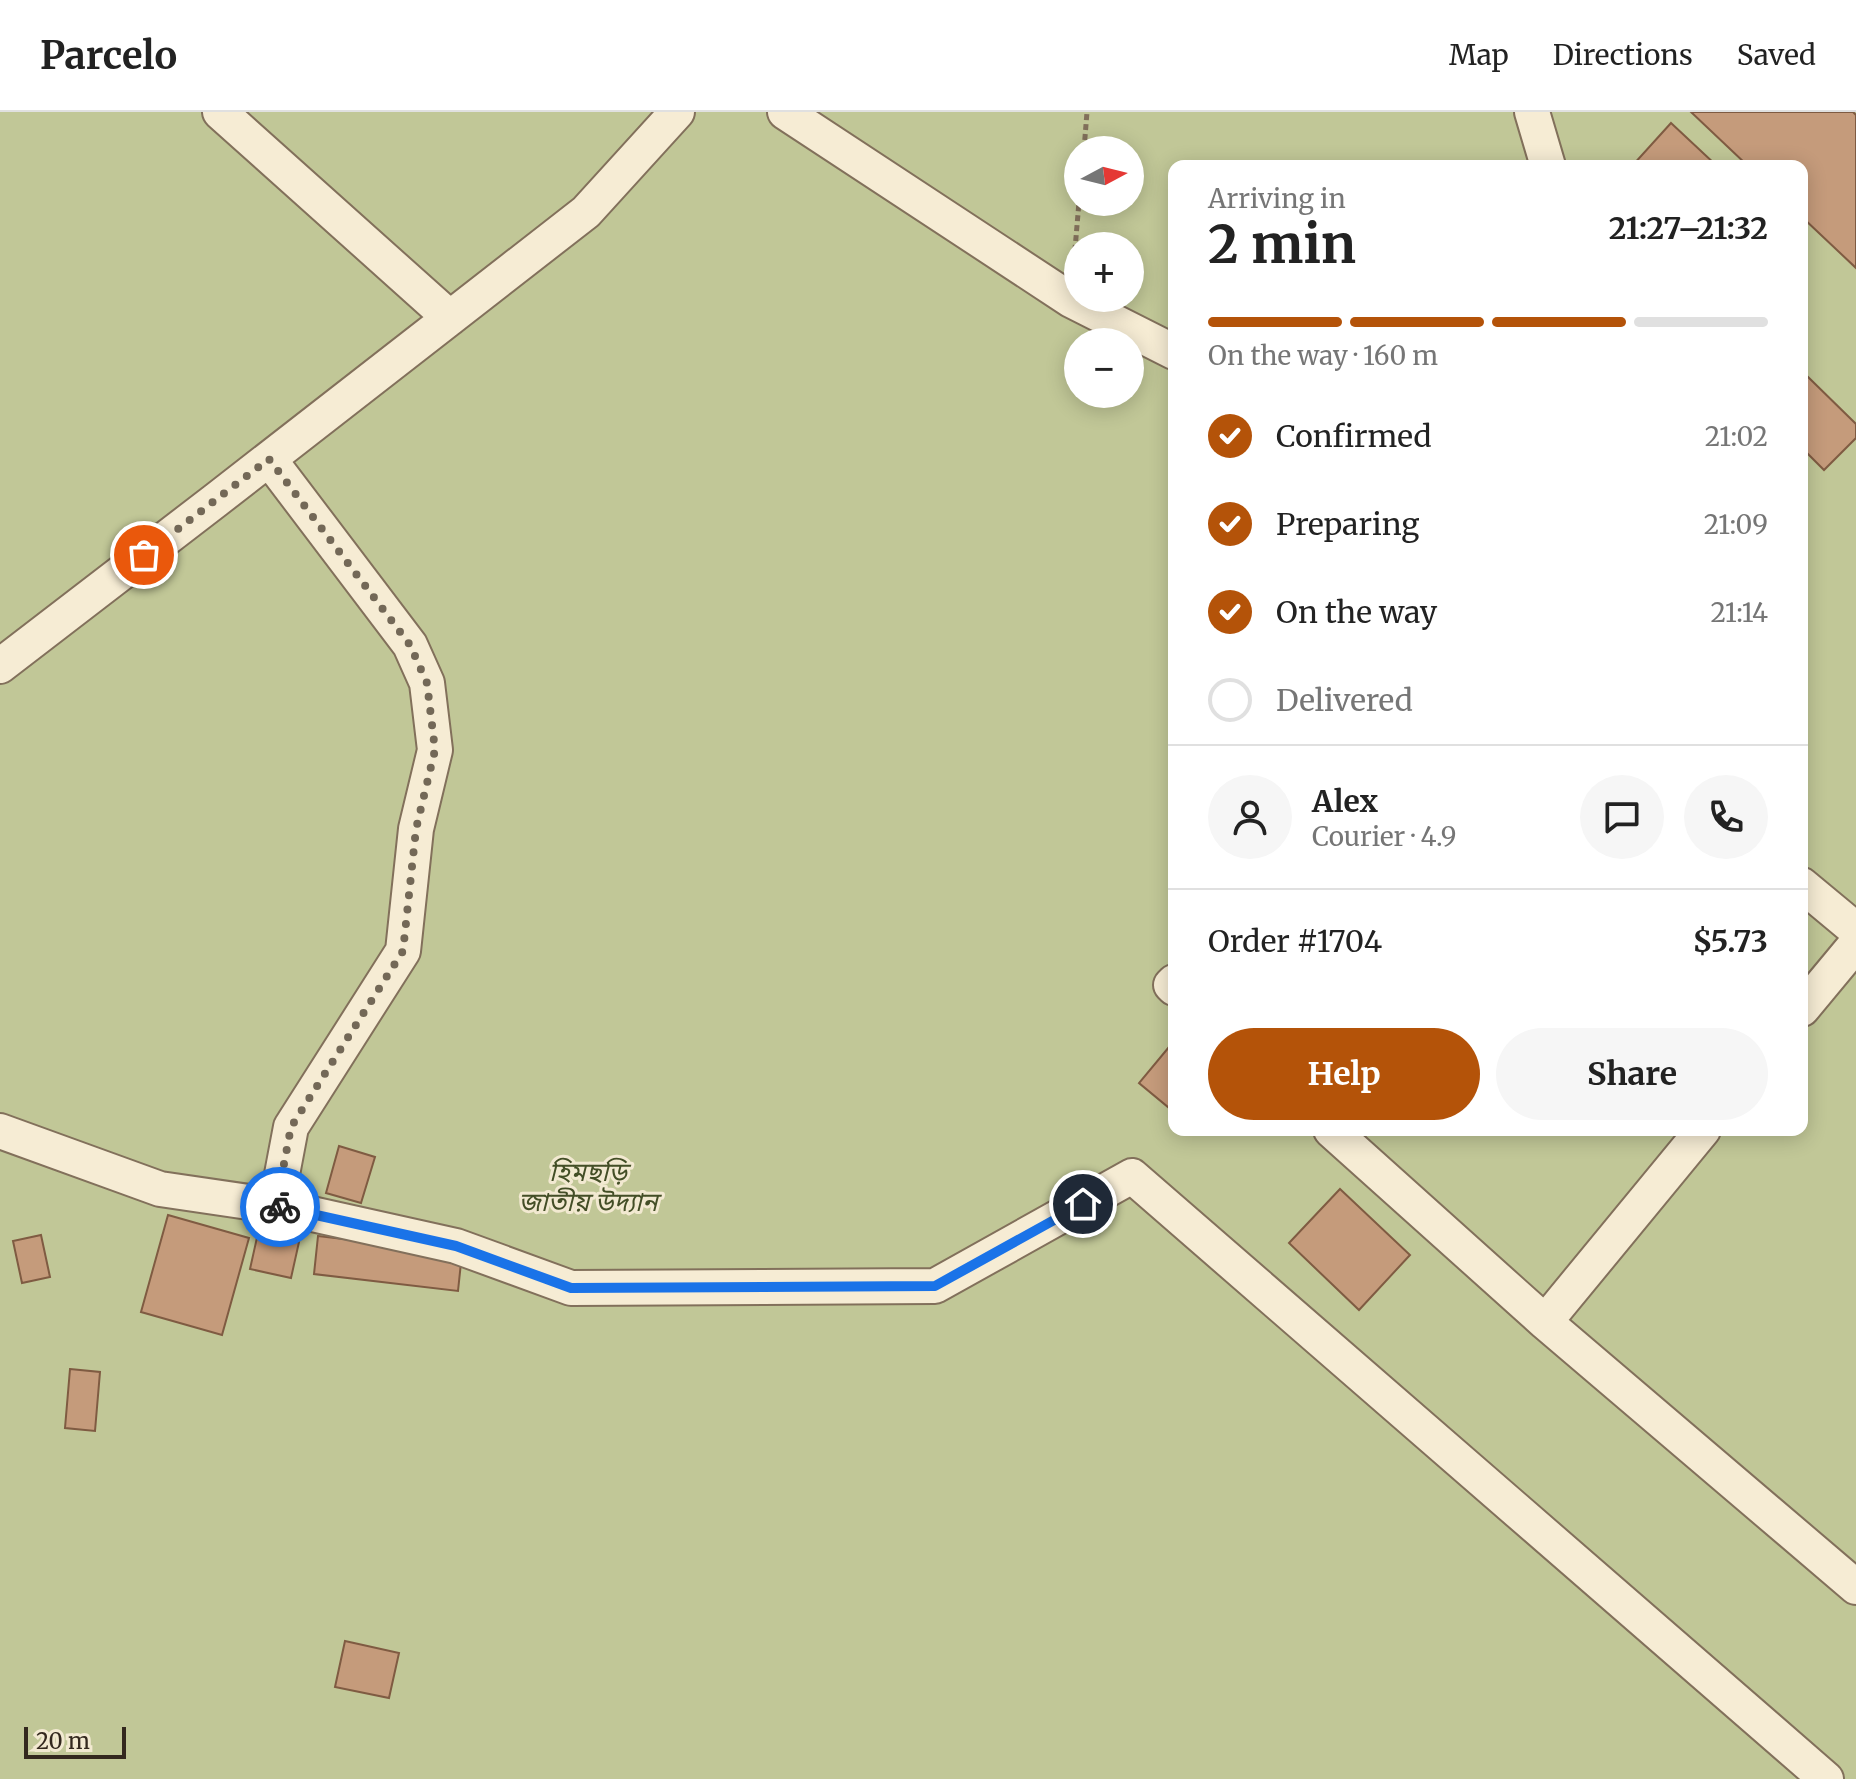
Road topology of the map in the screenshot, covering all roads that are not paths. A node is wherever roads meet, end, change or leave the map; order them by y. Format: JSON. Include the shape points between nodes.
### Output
{"nodes":[{"id":1,"x":220,"y":112,"type":"edge"},
{"id":2,"x":677,"y":112,"type":"edge"},
{"id":3,"x":785,"y":112,"type":"edge"},
{"id":4,"x":1532,"y":112,"type":"edge"},
{"id":5,"x":1546,"y":160,"type":"edge"},
{"id":6,"x":450,"y":318,"type":"junction"},
{"id":7,"x":1168,"y":349,"type":"edge"},
{"id":8,"x":269,"y":459,"type":"junction"},
{"id":9,"x":0,"y":666,"type":"edge"},
{"id":10,"x":1808,"y":890,"type":"edge"},
{"id":11,"x":1856,"y":930,"type":"edge"},
{"id":12,"x":1856,"y":944,"type":"edge"},
{"id":13,"x":1808,"y":1002,"type":"edge"},
{"id":14,"x":0,"y":1131,"type":"edge"},
{"id":15,"x":1338,"y":1136,"type":"edge"},
{"id":16,"x":1698,"y":1136,"type":"edge"},
{"id":17,"x":276,"y":1206,"type":"junction"},
{"id":18,"x":1545,"y":1322,"type":"junction"},
{"id":19,"x":1856,"y":1587,"type":"edge"},
{"id":20,"x":1826,"y":1779,"type":"edge"}],
"edges":[{"from":1,"to":6,"type":"street"},
{"from":2,"to":6,"type":"street","via":[[586,212]]},
{"from":3,"to":7,"type":"street","via":[[1071,300]]},
{"from":4,"to":5,"type":"street"},
{"from":6,"to":8,"type":"street"},
{"from":8,"to":9,"type":"street"},
{"from":8,"to":17,"type":"street","via":[[410,645],[427,683],[435,750],[416,829],[403,951],[291,1127]]},
{"from":10,"to":11,"type":"street"},
{"from":12,"to":13,"type":"street"},
{"from":14,"to":17,"type":"street","via":[[160,1189]]},
{"from":15,"to":18,"type":"street"},
{"from":16,"to":18,"type":"street"},
{"from":17,"to":20,"type":"street","via":[[456,1246],[571,1288],[935,1286],[1132,1176]]},
{"from":18,"to":19,"type":"street"}]}
